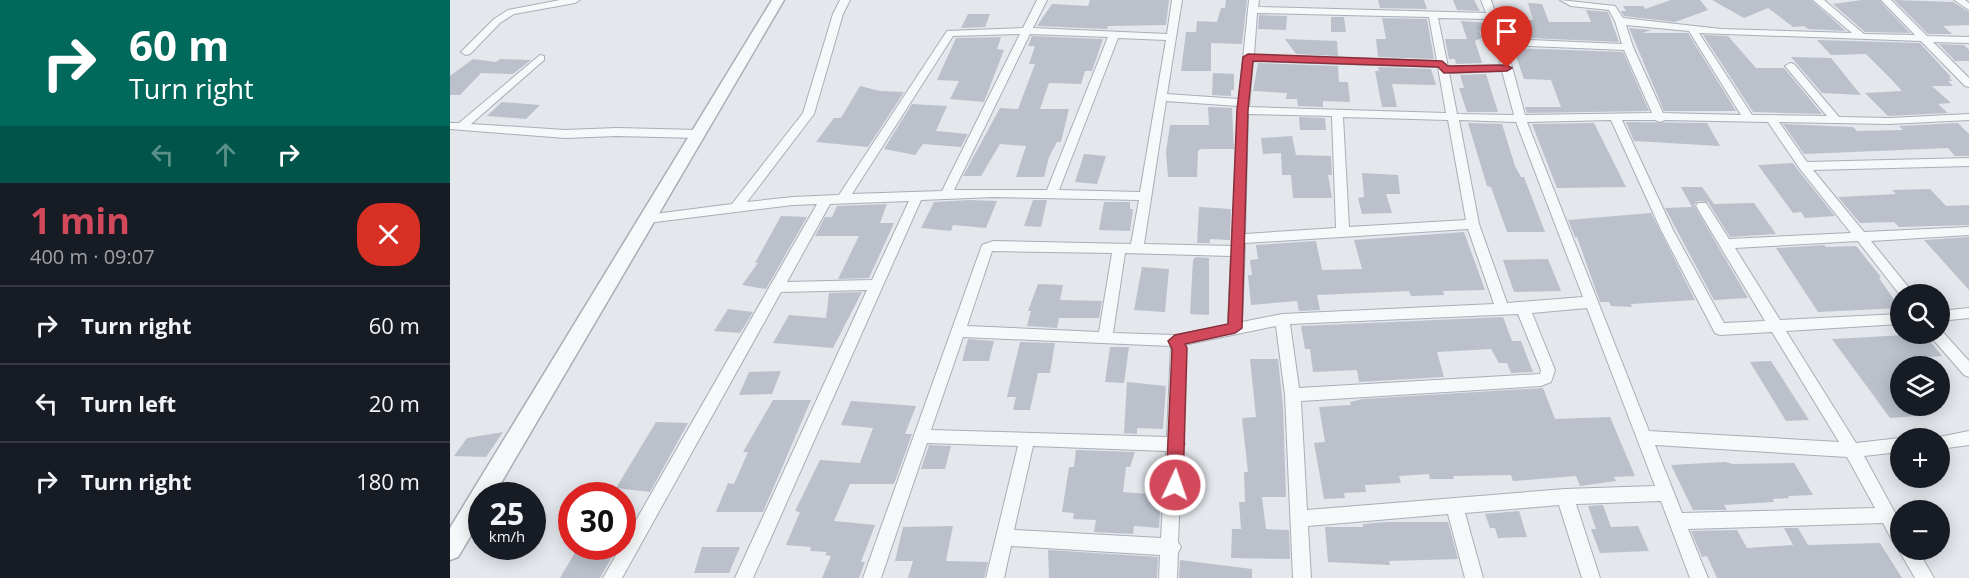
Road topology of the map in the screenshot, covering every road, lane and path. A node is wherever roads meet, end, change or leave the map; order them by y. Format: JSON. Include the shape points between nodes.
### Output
{"nodes":[{"id":1,"x":575,"y":0,"type":"edge"},
{"id":2,"x":1042,"y":0,"type":"edge"},
{"id":3,"x":1177,"y":0,"type":"edge"},
{"id":4,"x":1486,"y":0,"type":"edge"},
{"id":5,"x":1564,"y":0,"type":"edge"},
{"id":6,"x":1818,"y":0,"type":"edge"},
{"id":7,"x":1886,"y":0,"type":"edge"},
{"id":8,"x":1959,"y":0,"type":"edge"},
{"id":9,"x":1254,"y":5,"type":"edge"},
{"id":10,"x":841,"y":7,"type":"edge"},
{"id":11,"x":1969,"y":7,"type":"edge"},
{"id":12,"x":773,"y":9,"type":"edge"},
{"id":13,"x":1433,"y":14,"type":"junction"},
{"id":14,"x":1492,"y":16,"type":"junction"},
{"id":15,"x":1620,"y":21,"type":"junction"},
{"id":16,"x":1692,"y":28,"type":"junction"},
{"id":17,"x":1029,"y":31,"type":"junction"},
{"id":18,"x":1114,"y":34,"type":"junction"},
{"id":19,"x":1861,"y":36,"type":"junction"},
{"id":20,"x":1171,"y":37,"type":"junction"},
{"id":21,"x":1923,"y":38,"type":"junction"},
{"id":22,"x":1969,"y":40,"type":"edge"},
{"id":23,"x":1500,"y":42,"type":"junction"},
{"id":24,"x":1628,"y":47,"type":"junction"},
{"id":25,"x":466,"y":52,"type":"dead end"},
{"id":26,"x":1248,"y":57,"type":"junction"},
{"id":27,"x":540,"y":58,"type":"dead end"},
{"id":28,"x":1790,"y":66,"type":"dead end"},
{"id":29,"x":1443,"y":67,"type":"junction"},
{"id":30,"x":1507,"y":68,"type":"junction"},
{"id":31,"x":1969,"y":84,"type":"edge"},
{"id":32,"x":1161,"y":97,"type":"junction"},
{"id":33,"x":1243,"y":107,"type":"junction"},
{"id":34,"x":1337,"y":113,"type":"junction"},
{"id":35,"x":1615,"y":116,"type":"junction"},
{"id":36,"x":1453,"y":117,"type":"junction"},
{"id":37,"x":1969,"y":117,"type":"edge"},
{"id":38,"x":1748,"y":118,"type":"junction"},
{"id":39,"x":1520,"y":119,"type":"junction"},
{"id":40,"x":1660,"y":119,"type":"junction"},
{"id":41,"x":1771,"y":119,"type":"junction"},
{"id":42,"x":1836,"y":120,"type":"junction"},
{"id":43,"x":455,"y":126,"type":"edge"},
{"id":44,"x":698,"y":134,"type":"junction"},
{"id":45,"x":1969,"y":162,"type":"edge"},
{"id":46,"x":1804,"y":166,"type":"junction"},
{"id":47,"x":1052,"y":193,"type":"junction"},
{"id":48,"x":946,"y":195,"type":"junction"},
{"id":49,"x":917,"y":196,"type":"junction"},
{"id":50,"x":1145,"y":196,"type":"junction"},
{"id":51,"x":826,"y":200,"type":"junction"},
{"id":52,"x":843,"y":200,"type":"junction"},
{"id":53,"x":1702,"y":206,"type":"dead end"},
{"id":54,"x":736,"y":208,"type":"junction"},
{"id":55,"x":647,"y":219,"type":"junction"},
{"id":56,"x":1473,"y":224,"type":"junction"},
{"id":57,"x":1969,"y":231,"type":"edge"},
{"id":58,"x":1343,"y":232,"type":"junction"},
{"id":59,"x":1861,"y":237,"type":"junction"},
{"id":60,"x":1725,"y":244,"type":"junction"},
{"id":61,"x":1238,"y":245,"type":"junction"},
{"id":62,"x":1119,"y":248,"type":"junction"},
{"id":63,"x":1137,"y":249,"type":"junction"},
{"id":64,"x":1899,"y":284,"type":"edge"},
{"id":65,"x":877,"y":285,"type":"junction"},
{"id":66,"x":777,"y":287,"type":"junction"},
{"id":67,"x":1590,"y":302,"type":"junction"},
{"id":68,"x":1502,"y":308,"type":"junction"},
{"id":69,"x":1523,"y":308,"type":"junction"},
{"id":70,"x":1969,"y":313,"type":"edge"},
{"id":71,"x":1950,"y":315,"type":"edge"},
{"id":72,"x":1282,"y":319,"type":"junction"},
{"id":73,"x":1890,"y":320,"type":"edge"},
{"id":74,"x":1778,"y":326,"type":"junction"},
{"id":75,"x":1235,"y":328,"type":"junction"},
{"id":76,"x":957,"y":331,"type":"junction"},
{"id":77,"x":1105,"y":337,"type":"junction"},
{"id":78,"x":1175,"y":341,"type":"junction"},
{"id":79,"x":1946,"y":344,"type":"edge"},
{"id":80,"x":1969,"y":371,"type":"edge"},
{"id":81,"x":1293,"y":395,"type":"junction"},
{"id":82,"x":921,"y":436,"type":"junction"},
{"id":83,"x":1643,"y":437,"type":"junction"},
{"id":84,"x":1969,"y":438,"type":"edge"},
{"id":85,"x":1027,"y":439,"type":"junction"},
{"id":86,"x":1950,"y":440,"type":"edge"},
{"id":87,"x":1177,"y":444,"type":"junction"},
{"id":88,"x":1890,"y":447,"type":"edge"},
{"id":89,"x":1852,"y":450,"type":"junction"},
{"id":90,"x":490,"y":482,"type":"edge"},
{"id":91,"x":1665,"y":493,"type":"junction"},
{"id":92,"x":1564,"y":497,"type":"junction"},
{"id":93,"x":1454,"y":505,"type":"junction"},
{"id":94,"x":1887,"y":515,"type":"junction"},
{"id":95,"x":468,"y":519,"type":"edge"},
{"id":96,"x":1299,"y":519,"type":"junction"},
{"id":97,"x":1890,"y":520,"type":"edge"},
{"id":98,"x":1677,"y":521,"type":"junction"},
{"id":99,"x":1004,"y":538,"type":"junction"},
{"id":100,"x":1172,"y":547,"type":"junction"},
{"id":101,"x":450,"y":549,"type":"edge"},
{"id":102,"x":1914,"y":560,"type":"edge"},
{"id":103,"x":612,"y":578,"type":"edge"},
{"id":104,"x":744,"y":578,"type":"edge"},
{"id":105,"x":872,"y":578,"type":"edge"},
{"id":106,"x":995,"y":578,"type":"edge"},
{"id":107,"x":1168,"y":578,"type":"edge"},
{"id":108,"x":1302,"y":578,"type":"edge"},
{"id":109,"x":1474,"y":578,"type":"edge"},
{"id":110,"x":1590,"y":578,"type":"edge"},
{"id":111,"x":1699,"y":578,"type":"edge"},
{"id":112,"x":1925,"y":578,"type":"edge"}],
"edges":[{"from":1,"to":25,"type":"street","via":[[511,12]]},
{"from":2,"to":17,"type":"street"},
{"from":3,"to":20,"type":"street"},
{"from":4,"to":14,"type":"street"},
{"from":5,"to":15,"type":"street","via":[[1612,8]]},
{"from":6,"to":19,"type":"street"},
{"from":7,"to":21,"type":"street"},
{"from":8,"to":11,"type":"street"},
{"from":9,"to":13,"type":"street"},
{"from":9,"to":26,"type":"street"},
{"from":10,"to":54,"type":"street","via":[[808,114]]},
{"from":12,"to":44,"type":"street"},
{"from":13,"to":14,"type":"street"},
{"from":13,"to":29,"type":"street"},
{"from":14,"to":23,"type":"street"},
{"from":15,"to":16,"type":"street"},
{"from":15,"to":24,"type":"street"},
{"from":16,"to":19,"type":"street"},
{"from":16,"to":38,"type":"street"},
{"from":17,"to":18,"type":"street"},
{"from":17,"to":48,"type":"street"},
{"from":17,"to":52,"type":"street","via":[[950,33]]},
{"from":18,"to":20,"type":"street"},
{"from":18,"to":47,"type":"street"},
{"from":19,"to":21,"type":"street"},
{"from":20,"to":32,"type":"street"},
{"from":21,"to":22,"type":"street"},
{"from":21,"to":31,"type":"street"},
{"from":23,"to":24,"type":"street"},
{"from":23,"to":30,"type":"street"},
{"from":24,"to":40,"type":"street"},
{"from":26,"to":29,"type":"street"},
{"from":26,"to":33,"type":"street"},
{"from":27,"to":43,"type":"street"},
{"from":28,"to":42,"type":"street"},
{"from":29,"to":30,"type":"street"},
{"from":29,"to":36,"type":"street"},
{"from":30,"to":39,"type":"street"},
{"from":32,"to":33,"type":"street"},
{"from":32,"to":50,"type":"street"},
{"from":33,"to":34,"type":"street"},
{"from":33,"to":61,"type":"street"},
{"from":34,"to":36,"type":"street"},
{"from":34,"to":58,"type":"street"},
{"from":35,"to":39,"type":"street"},
{"from":35,"to":40,"type":"street"},
{"from":35,"to":74,"type":"street","via":[[1667,230],[1720,329]]},
{"from":36,"to":39,"type":"street"},
{"from":36,"to":56,"type":"street"},
{"from":37,"to":42,"type":"street"},
{"from":38,"to":40,"type":"street"},
{"from":38,"to":41,"type":"street"},
{"from":39,"to":67,"type":"street"},
{"from":41,"to":42,"type":"street"},
{"from":41,"to":46,"type":"street"},
{"from":43,"to":44,"type":"street","via":[[565,134]]},
{"from":44,"to":55,"type":"street"},
{"from":45,"to":46,"type":"street"},
{"from":46,"to":59,"type":"street"},
{"from":47,"to":48,"type":"street"},
{"from":47,"to":50,"type":"street"},
{"from":48,"to":49,"type":"street"},
{"from":49,"to":52,"type":"street"},
{"from":49,"to":65,"type":"street"},
{"from":50,"to":63,"type":"street"},
{"from":51,"to":52,"type":"street"},
{"from":51,"to":54,"type":"street"},
{"from":51,"to":66,"type":"street"},
{"from":53,"to":60,"type":"street"},
{"from":54,"to":55,"type":"street"},
{"from":55,"to":90,"type":"street"},
{"from":56,"to":58,"type":"street"},
{"from":56,"to":68,"type":"street"},
{"from":57,"to":59,"type":"street"},
{"from":58,"to":61,"type":"street"},
{"from":59,"to":60,"type":"street"},
{"from":59,"to":64,"type":"street"},
{"from":60,"to":74,"type":"street"},
{"from":61,"to":63,"type":"street"},
{"from":61,"to":75,"type":"street"},
{"from":62,"to":63,"type":"street"},
{"from":62,"to":76,"type":"street","via":[[990,246],[985,250]]},
{"from":62,"to":77,"type":"street"},
{"from":65,"to":66,"type":"street"},
{"from":65,"to":104,"type":"street"},
{"from":66,"to":103,"type":"street"},
{"from":67,"to":69,"type":"street"},
{"from":67,"to":83,"type":"street"},
{"from":68,"to":69,"type":"street"},
{"from":68,"to":72,"type":"street"},
{"from":69,"to":81,"type":"street","via":[[1548,370],[1546,378]]},
{"from":70,"to":71,"type":"street"},
{"from":72,"to":75,"type":"street"},
{"from":72,"to":81,"type":"street"},
{"from":73,"to":74,"type":"street"},
{"from":74,"to":89,"type":"street"},
{"from":75,"to":78,"type":"street"},
{"from":76,"to":77,"type":"street"},
{"from":76,"to":82,"type":"street"},
{"from":77,"to":78,"type":"street"},
{"from":78,"to":87,"type":"street","via":[[1179,348]]},
{"from":79,"to":80,"type":"street"},
{"from":81,"to":96,"type":"street"},
{"from":82,"to":85,"type":"street"},
{"from":82,"to":105,"type":"street"},
{"from":83,"to":89,"type":"street"},
{"from":83,"to":91,"type":"street"},
{"from":84,"to":86,"type":"street"},
{"from":85,"to":87,"type":"street"},
{"from":85,"to":99,"type":"street"},
{"from":87,"to":100,"type":"street"},
{"from":88,"to":89,"type":"street"},
{"from":89,"to":94,"type":"street"},
{"from":91,"to":92,"type":"street"},
{"from":91,"to":98,"type":"street"},
{"from":92,"to":93,"type":"street"},
{"from":92,"to":110,"type":"street"},
{"from":93,"to":96,"type":"street"},
{"from":93,"to":109,"type":"street"},
{"from":94,"to":97,"type":"street"},
{"from":94,"to":98,"type":"street"},
{"from":95,"to":101,"type":"street"},
{"from":96,"to":108,"type":"street"},
{"from":98,"to":111,"type":"street"},
{"from":99,"to":100,"type":"street"},
{"from":99,"to":106,"type":"street"},
{"from":100,"to":107,"type":"street"},
{"from":102,"to":112,"type":"street"}]}
